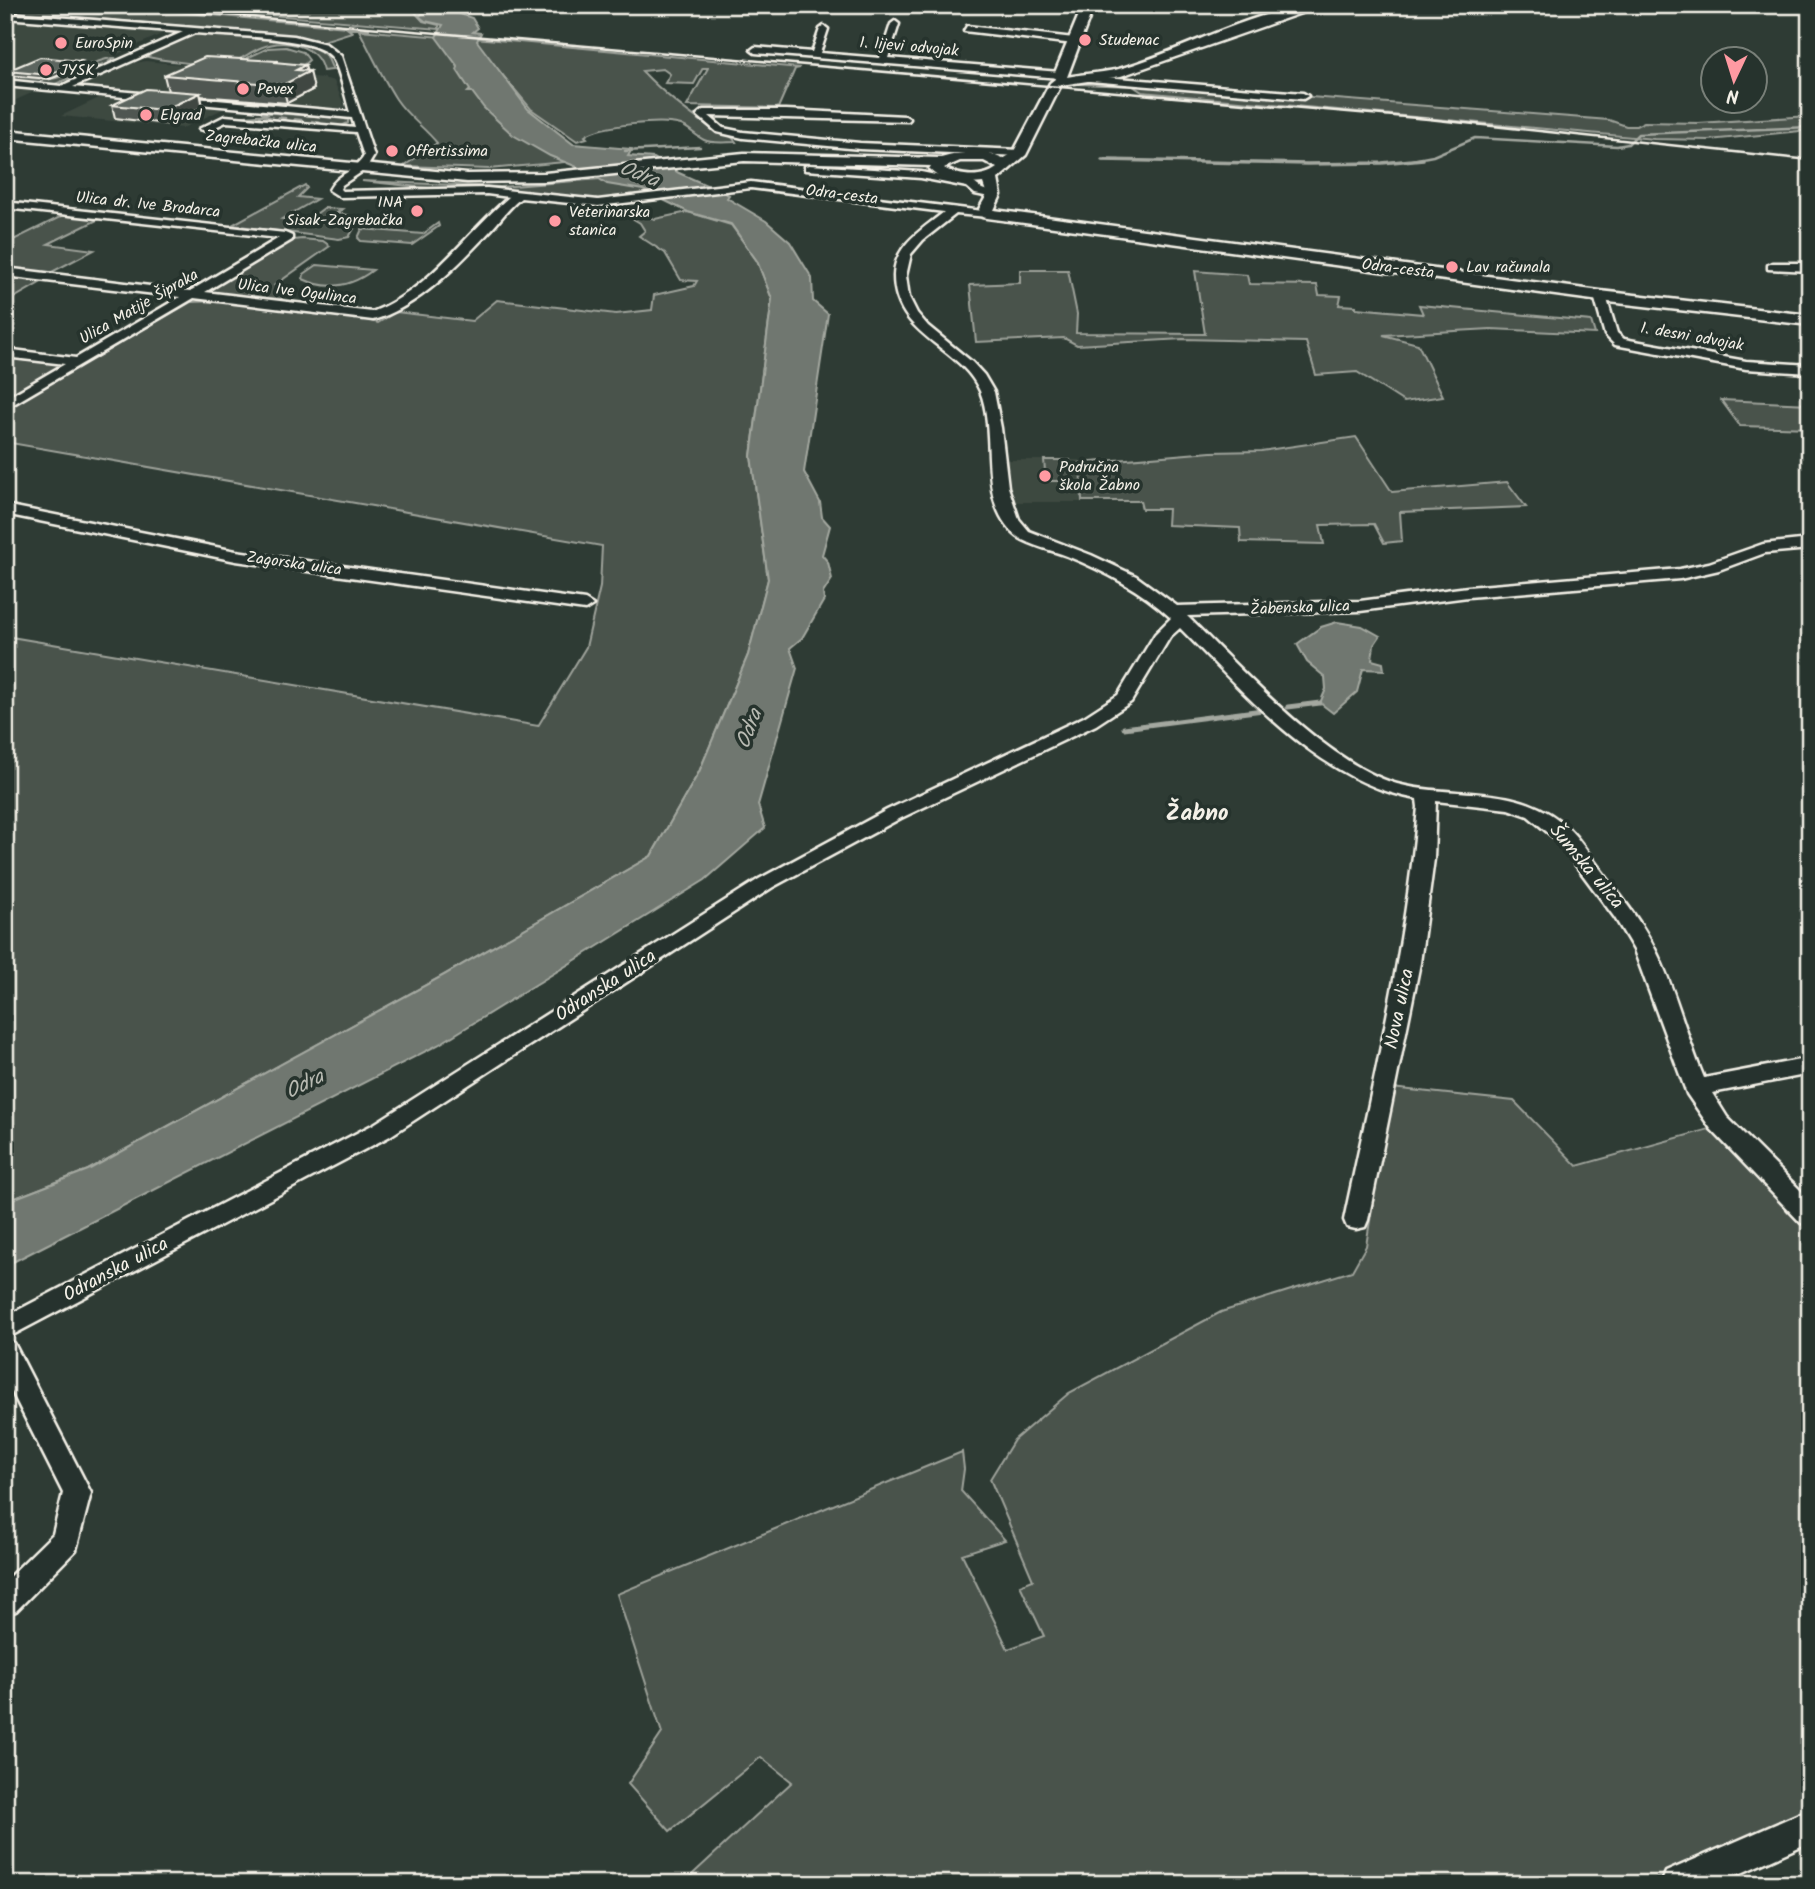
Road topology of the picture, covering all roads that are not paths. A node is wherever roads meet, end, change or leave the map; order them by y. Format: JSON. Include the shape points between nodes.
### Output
{"nodes":[{"id":1,"x":1089,"y":5,"type":"edge"},
{"id":2,"x":1319,"y":5,"type":"edge"},
{"id":3,"x":5,"y":15,"type":"edge"},
{"id":4,"x":895,"y":24,"type":"dead end"},
{"id":5,"x":824,"y":29,"type":"dead end"},
{"id":6,"x":967,"y":29,"type":"dead end"},
{"id":7,"x":195,"y":30,"type":"junction"},
{"id":8,"x":1073,"y":41,"type":"junction"},
{"id":9,"x":755,"y":50,"type":"dead end"},
{"id":10,"x":815,"y":55,"type":"junction"},
{"id":11,"x":883,"y":60,"type":"junction"},
{"id":12,"x":1061,"y":78,"type":"junction"},
{"id":13,"x":1082,"y":78,"type":"junction"},
{"id":14,"x":5,"y":83,"type":"edge"},
{"id":15,"x":62,"y":89,"type":"junction"},
{"id":16,"x":1303,"y":96,"type":"dead end"},
{"id":17,"x":356,"y":114,"type":"junction"},
{"id":18,"x":905,"y":119,"type":"dead end"},
{"id":19,"x":255,"y":122,"type":"junction"},
{"id":20,"x":287,"y":125,"type":"junction"},
{"id":21,"x":204,"y":128,"type":"dead end"},
{"id":22,"x":317,"y":128,"type":"junction"},
{"id":23,"x":840,"y":130,"type":"junction"},
{"id":24,"x":353,"y":131,"type":"dead end"},
{"id":25,"x":235,"y":132,"type":"dead end"},
{"id":26,"x":5,"y":134,"type":"edge"},
{"id":27,"x":265,"y":135,"type":"dead end"},
{"id":28,"x":297,"y":139,"type":"dead end"},
{"id":29,"x":5,"y":140,"type":"edge"},
{"id":30,"x":1019,"y":154,"type":"junction"},
{"id":31,"x":989,"y":159,"type":"junction"},
{"id":32,"x":1003,"y":165,"type":"junction"},
{"id":33,"x":939,"y":166,"type":"junction"},
{"id":34,"x":809,"y":168,"type":"dead end"},
{"id":35,"x":350,"y":171,"type":"junction"},
{"id":36,"x":993,"y":186,"type":"junction"},
{"id":37,"x":520,"y":194,"type":"junction"},
{"id":38,"x":624,"y":202,"type":"joint"},
{"id":39,"x":5,"y":205,"type":"edge"},
{"id":40,"x":955,"y":209,"type":"junction"},
{"id":41,"x":987,"y":214,"type":"junction"},
{"id":42,"x":287,"y":237,"type":"joint"},
{"id":43,"x":1772,"y":267,"type":"dead end"},
{"id":44,"x":1810,"y":267,"type":"edge"},
{"id":45,"x":5,"y":272,"type":"edge"},
{"id":46,"x":194,"y":295,"type":"junction"},
{"id":47,"x":1600,"y":296,"type":"junction"},
{"id":48,"x":1810,"y":320,"type":"edge"},
{"id":49,"x":5,"y":353,"type":"edge"},
{"id":50,"x":78,"y":362,"type":"junction"},
{"id":51,"x":1810,"y":369,"type":"edge"},
{"id":52,"x":5,"y":405,"type":"edge"},
{"id":53,"x":5,"y":509,"type":"edge"},
{"id":54,"x":1810,"y":544,"type":"edge"},
{"id":55,"x":585,"y":605,"type":"dead end"},
{"id":56,"x":1176,"y":615,"type":"junction"},
{"id":57,"x":1426,"y":797,"type":"junction"},
{"id":58,"x":1810,"y":1066,"type":"edge"},
{"id":59,"x":1695,"y":1088,"type":"junction"},
{"id":60,"x":1810,"y":1216,"type":"edge"},
{"id":61,"x":1356,"y":1220,"type":"dead end"},
{"id":62,"x":5,"y":1329,"type":"edge"},
{"id":63,"x":5,"y":1351,"type":"edge"},
{"id":64,"x":5,"y":1601,"type":"edge"},
{"id":65,"x":1810,"y":1825,"type":"edge"},
{"id":66,"x":1678,"y":1884,"type":"edge"}],
"edges":[{"from":1,"to":8,"type":"main road"},
{"from":2,"to":13,"type":"main road","via":[[1124,71]]},
{"from":3,"to":7,"type":"street","name":"Zagrebačka ulica"},
{"from":4,"to":11,"type":"street"},
{"from":5,"to":10,"type":"street"},
{"from":6,"to":8,"type":"street"},
{"from":7,"to":15,"type":"street","name":"Zagrebačka ulica"},
{"from":7,"to":17,"type":"street","name":"Zagrebačka ulica","via":[[294,39],[326,47],[337,56]]},
{"from":8,"to":12,"type":"main road"},
{"from":9,"to":10,"type":"street","name":"1. lijevi odvojak"},
{"from":10,"to":11,"type":"street","name":"1. lijevi odvojak"},
{"from":11,"to":12,"type":"street","name":"1. lijevi odvojak"},
{"from":12,"to":13,"type":"main road"},
{"from":12,"to":30,"type":"main road"},
{"from":13,"to":16,"type":"street"},
{"from":14,"to":15,"type":"street","name":"Zagrebačka ulica"},
{"from":15,"to":17,"type":"street","name":"Zagrebačka ulica"},
{"from":17,"to":35,"type":"street","name":"Zagrebačka ulica","via":[[369,159]]},
{"from":18,"to":23,"type":"street"},
{"from":19,"to":20,"type":"street"},
{"from":19,"to":21,"type":"street","via":[[225,119]]},
{"from":19,"to":25,"type":"street"},
{"from":20,"to":22,"type":"street"},
{"from":20,"to":27,"type":"street"},
{"from":22,"to":24,"type":"street"},
{"from":22,"to":28,"type":"street"},
{"from":23,"to":23,"type":"street","via":[[786,113],[702,115],[730,133]]},
{"from":23,"to":30,"type":"street"},
{"from":26,"to":35,"type":"main road","name":"Zagrebačka ulica"},
{"from":29,"to":35,"type":"main road","name":"Zagrebačka ulica"},
{"from":30,"to":31,"type":"main road"},
{"from":30,"to":32,"type":"main road"},
{"from":31,"to":32,"type":"main road"},
{"from":31,"to":33,"type":"main road","via":[[958,157]]},
{"from":32,"to":36,"type":"main road"},
{"from":33,"to":35,"type":"main road","name":"Zagrebačka ulica","via":[[753,161],[473,184]]},
{"from":33,"to":36,"type":"main road","via":[[961,178]]},
{"from":34,"to":36,"type":"street","via":[[921,175],[970,185],[979,192]]},
{"from":35,"to":37,"type":"street","name":"Zagrebačka ulica","via":[[334,187],[336,192]]},
{"from":36,"to":41,"type":"main road"},
{"from":37,"to":38,"type":"street","name":"Zagrebačka ulica","via":[[576,202]]},
{"from":37,"to":46,"type":"street","name":"Ulica Ive Ogulinca","via":[[451,262],[381,314],[363,316]]},
{"from":38,"to":40,"type":"street","name":"Odra-cesta","via":[[730,186],[776,187]]},
{"from":39,"to":42,"type":"street","name":"Ulica dr. Ive Brodarca"},
{"from":40,"to":41,"type":"street","name":"Odra-cesta"},
{"from":40,"to":56,"type":"street","via":[[902,255],[900,279],[907,307],[920,326],[974,374],[987,392],[1004,505],[1013,525],[1144,587]]},
{"from":41,"to":47,"type":"main road","name":"Odra-cesta"},
{"from":42,"to":46,"type":"street","name":"Ulica Matije Šipraka"},
{"from":43,"to":44,"type":"street"},
{"from":45,"to":46,"type":"street","name":"Ulica Ive Ogulinca"},
{"from":46,"to":50,"type":"street","name":"Ulica Matije Šipraka"},
{"from":47,"to":48,"type":"main road","name":"Odra-cesta"},
{"from":47,"to":51,"type":"street","name":"1. desni odvojak","via":[[1611,335],[1620,342],[1746,365]]},
{"from":49,"to":50,"type":"street"},
{"from":50,"to":52,"type":"street","name":"Ulica Matije Šipraka"},
{"from":53,"to":55,"type":"street","name":"Zagorska ulica","via":[[236,556]]},
{"from":54,"to":56,"type":"street","name":"Žabenska ulica","via":[[1763,549],[1713,568],[1680,573],[1360,606]]},
{"from":56,"to":57,"type":"street","name":"Šumska ulica","via":[[1349,769],[1394,790]]},
{"from":56,"to":62,"type":"street","name":"Odranska ulica","via":[[1125,698],[1090,721],[894,814],[766,883],[382,1130]]},
{"from":57,"to":59,"type":"street","name":"Šumska ulica","via":[[1499,801],[1534,812],[1555,826],[1639,937]]},
{"from":57,"to":61,"type":"street","name":"Nova ulica","via":[[1424,876],[1415,933]]},
{"from":58,"to":59,"type":"street"},
{"from":59,"to":60,"type":"street","name":"Šumska ulica","via":[[1719,1123]]},
{"from":63,"to":64,"type":"street","via":[[77,1493],[66,1541]]},
{"from":65,"to":66,"type":"street"}]}
